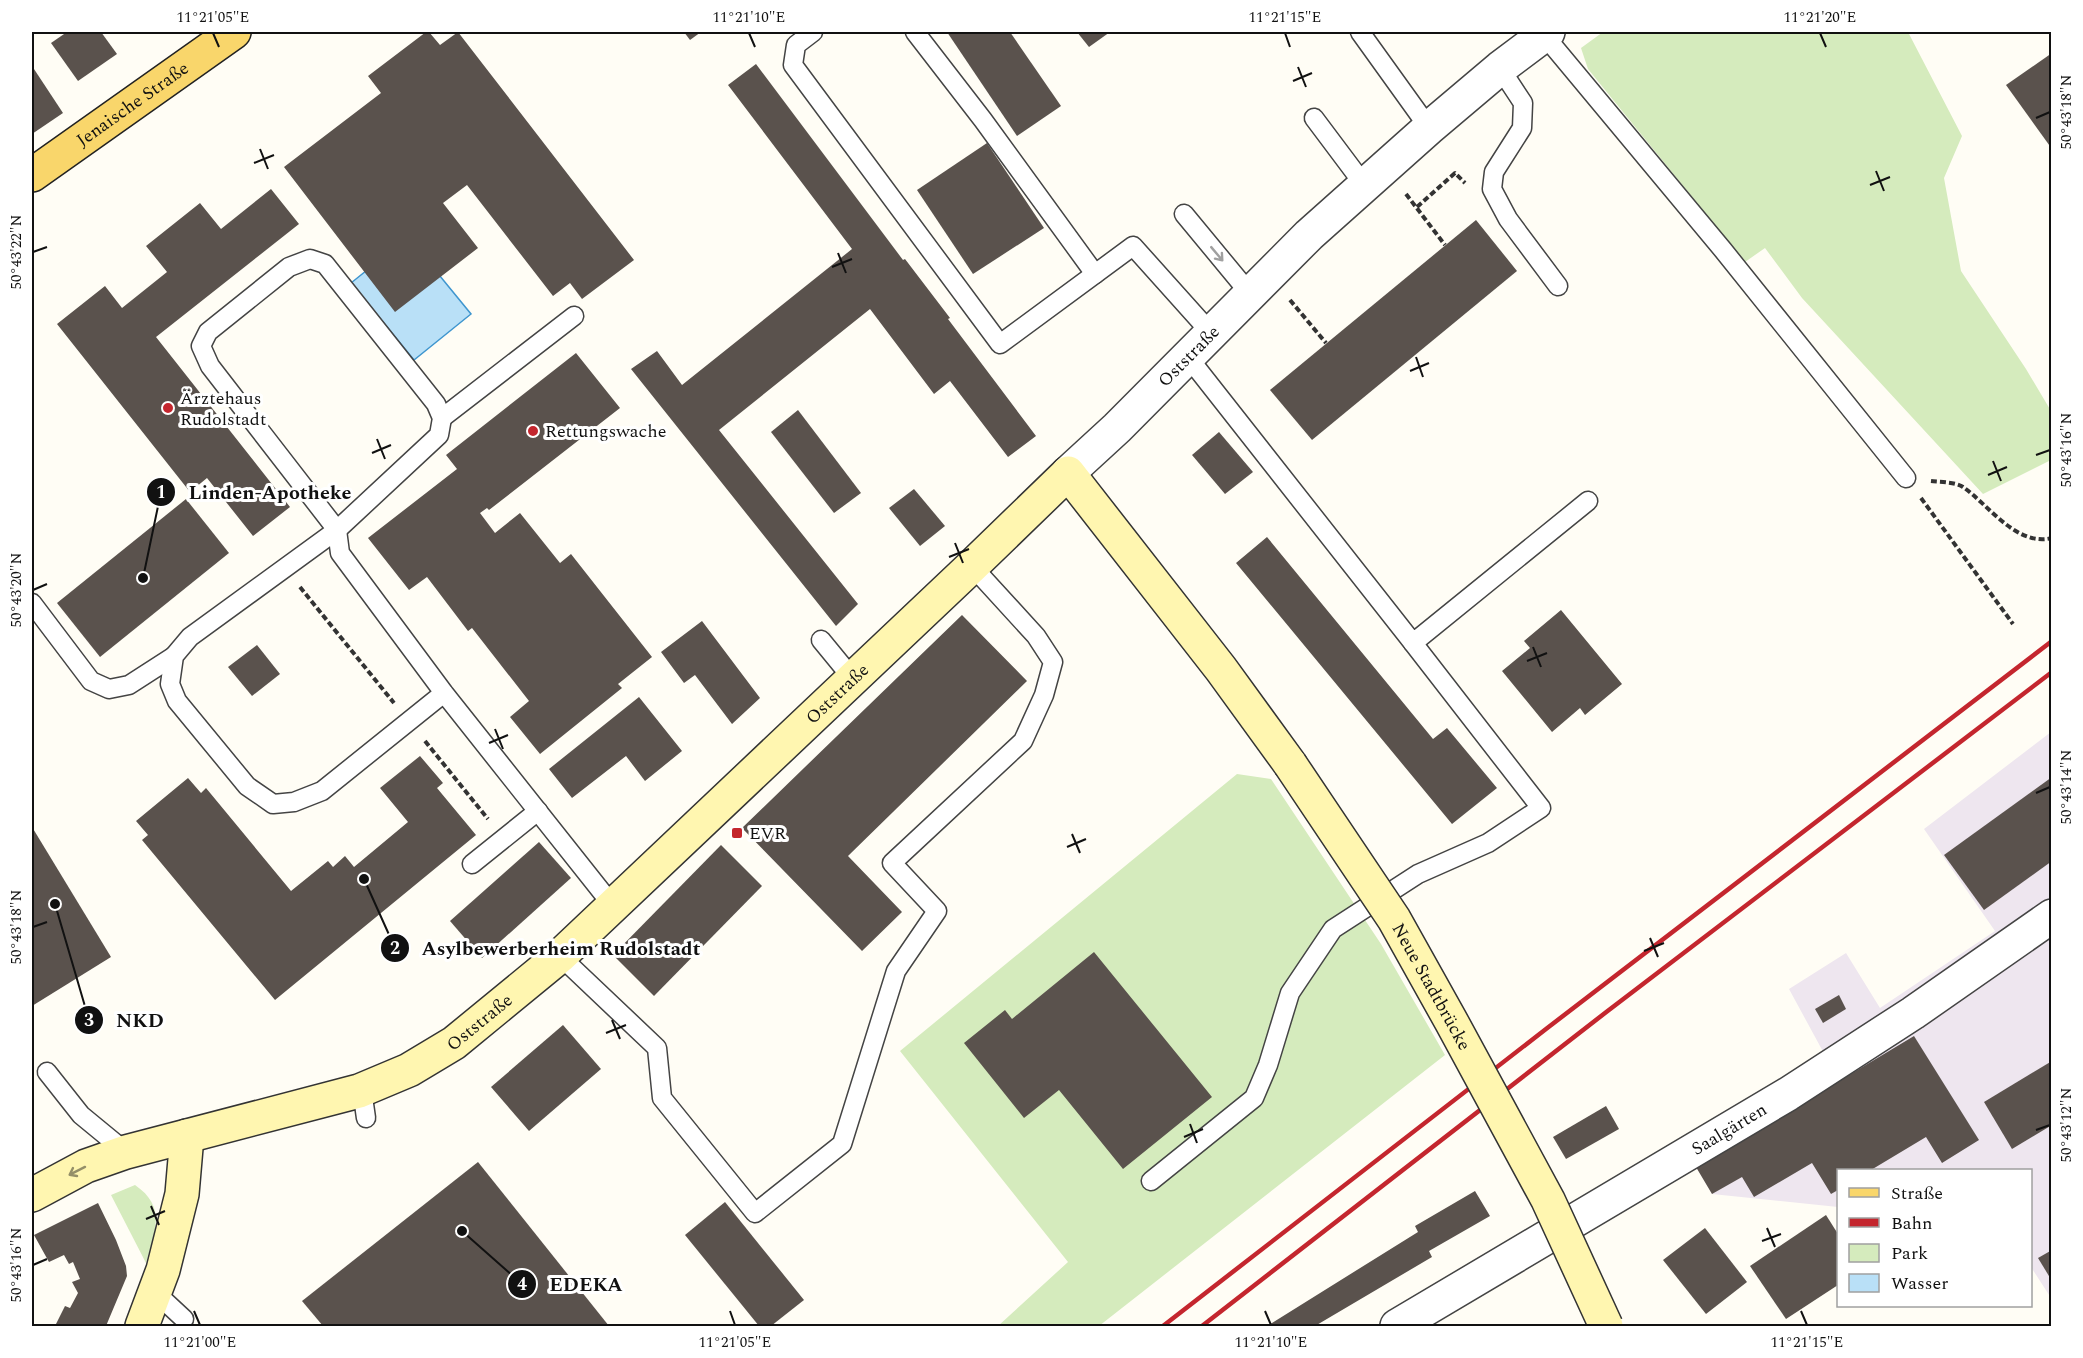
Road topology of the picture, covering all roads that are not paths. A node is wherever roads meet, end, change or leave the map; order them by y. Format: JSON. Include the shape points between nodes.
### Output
{"nodes":[{"id":1,"x":234,"y":32,"type":"edge"},
{"id":2,"x":813,"y":32,"type":"edge"},
{"id":3,"x":915,"y":32,"type":"edge"},
{"id":4,"x":1360,"y":32,"type":"edge"},
{"id":5,"x":1546,"y":33,"type":"edge"},
{"id":6,"x":1500,"y":68,"type":"junction"},
{"id":7,"x":1314,"y":118,"type":"dead end"},
{"id":8,"x":1430,"y":128,"type":"junction"},
{"id":9,"x":32,"y":175,"type":"edge"},
{"id":10,"x":1375,"y":177,"type":"junction"},
{"id":11,"x":1184,"y":214,"type":"dead end"},
{"id":12,"x":1095,"y":274,"type":"junction"},
{"id":13,"x":1260,"y":285,"type":"junction"},
{"id":14,"x":1558,"y":286,"type":"dead end"},
{"id":15,"x":574,"y":316,"type":"dead end"},
{"id":16,"x":1210,"y":333,"type":"junction"},
{"id":17,"x":1188,"y":357,"type":"junction"},
{"id":18,"x":442,"y":418,"type":"junction"},
{"id":19,"x":1068,"y":473,"type":"junction"},
{"id":20,"x":1906,"y":478,"type":"road end"},
{"id":21,"x":1588,"y":501,"type":"dead end"},
{"id":22,"x":337,"y":530,"type":"junction"},
{"id":23,"x":972,"y":566,"type":"junction"},
{"id":24,"x":32,"y":603,"type":"edge"},
{"id":25,"x":820,"y":640,"type":"dead end"},
{"id":26,"x":1413,"y":644,"type":"junction"},
{"id":27,"x":174,"y":656,"type":"junction"},
{"id":28,"x":853,"y":679,"type":"junction"},
{"id":29,"x":444,"y":693,"type":"junction"},
{"id":30,"x":538,"y":811,"type":"junction"},
{"id":31,"x":472,"y":864,"type":"dead end"},
{"id":32,"x":613,"y":906,"type":"junction"},
{"id":33,"x":2052,"y":916,"type":"edge"},
{"id":34,"x":560,"y":956,"type":"junction"},
{"id":35,"x":47,"y":1072,"type":"dead end"},
{"id":36,"x":187,"y":1136,"type":"junction"},
{"id":37,"x":126,"y":1152,"type":"junction"},
{"id":38,"x":1150,"y":1181,"type":"dead end"},
{"id":39,"x":32,"y":1195,"type":"edge"},
{"id":40,"x":156,"y":1293,"type":"junction"},
{"id":41,"x":184,"y":1319,"type":"dead end"},
{"id":42,"x":142,"y":1326,"type":"edge"},
{"id":43,"x":1397,"y":1326,"type":"edge"},
{"id":44,"x":1606,"y":1326,"type":"edge"}],
"edges":[{"from":1,"to":9,"type":"main road","name":"Jenaische Straße"},
{"from":2,"to":12,"type":"lane","via":[[796,45],[793,64],[1000,344]]},
{"from":3,"to":12,"type":"lane"},
{"from":4,"to":8,"type":"lane"},
{"from":5,"to":6,"type":"street","name":"Oststraße"},
{"from":5,"to":20,"type":"lane"},
{"from":6,"to":8,"type":"street","name":"Oststraße"},
{"from":6,"to":14,"type":"lane","via":[[1523,103],[1522,128],[1494,172],[1492,189],[1508,219]]},
{"from":7,"to":10,"type":"lane"},
{"from":8,"to":10,"type":"street","name":"Oststraße"},
{"from":10,"to":13,"type":"street","name":"Oststraße"},
{"from":11,"to":13,"type":"lane","one_way":true},
{"from":12,"to":16,"type":"lane","via":[[1133,246]]},
{"from":13,"to":16,"type":"street","name":"Oststraße"},
{"from":15,"to":18,"type":"lane"},
{"from":16,"to":17,"type":"street","name":"Oststraße"},
{"from":17,"to":19,"type":"street","name":"Oststraße"},
{"from":17,"to":26,"type":"lane"},
{"from":18,"to":22,"type":"lane","via":[[439,435]]},
{"from":18,"to":22,"type":"lane","via":[[436,404],[325,264],[310,259],[289,267],[208,332],[201,346],[210,366]]},
{"from":19,"to":23,"type":"main road","name":"Oststraße"},
{"from":19,"to":44,"type":"main road","name":"Neue Stadtbrücke","bridge":true,"via":[[1221,669],[1394,919],[1548,1200]]},
{"from":21,"to":26,"type":"lane"},
{"from":22,"to":27,"type":"lane","via":[[190,637]]},
{"from":22,"to":29,"type":"lane","via":[[340,553]]},
{"from":23,"to":28,"type":"main road","name":"Oststraße"},
{"from":23,"to":34,"type":"lane","via":[[1036,636],[1053,662],[1044,695],[1023,741],[892,863],[937,911],[896,971],[842,1144],[755,1213],[662,1098],[657,1048]]},
{"from":24,"to":27,"type":"lane","via":[[91,681],[109,689],[129,685]]},
{"from":25,"to":28,"type":"lane"},
{"from":26,"to":38,"type":"lane","via":[[1541,808],[1488,843],[1418,874],[1333,928],[1290,993],[1254,1098]]},
{"from":27,"to":29,"type":"lane","via":[[170,684],[177,701],[247,786],[273,804],[294,802],[322,791]]},
{"from":28,"to":32,"type":"main road","name":"Oststraße"},
{"from":29,"to":30,"type":"lane"},
{"from":30,"to":31,"type":"lane"},
{"from":30,"to":32,"type":"lane"},
{"from":32,"to":34,"type":"main road","name":"Oststraße"},
{"from":33,"to":43,"type":"street","name":"Saalgärten","via":[[1788,1095]]},
{"from":34,"to":36,"type":"main road","name":"Oststraße","via":[[454,1043],[362,1104]]},
{"from":35,"to":37,"type":"lane","via":[[81,1115]]},
{"from":36,"to":37,"type":"main road","name":"Oststraße"},
{"from":36,"to":40,"type":"main road","via":[[182,1194]]},
{"from":37,"to":39,"type":"main road","name":"Oststraße","one_way":true,"via":[[86,1166]]},
{"from":40,"to":41,"type":"lane"},
{"from":40,"to":42,"type":"main road"}]}
